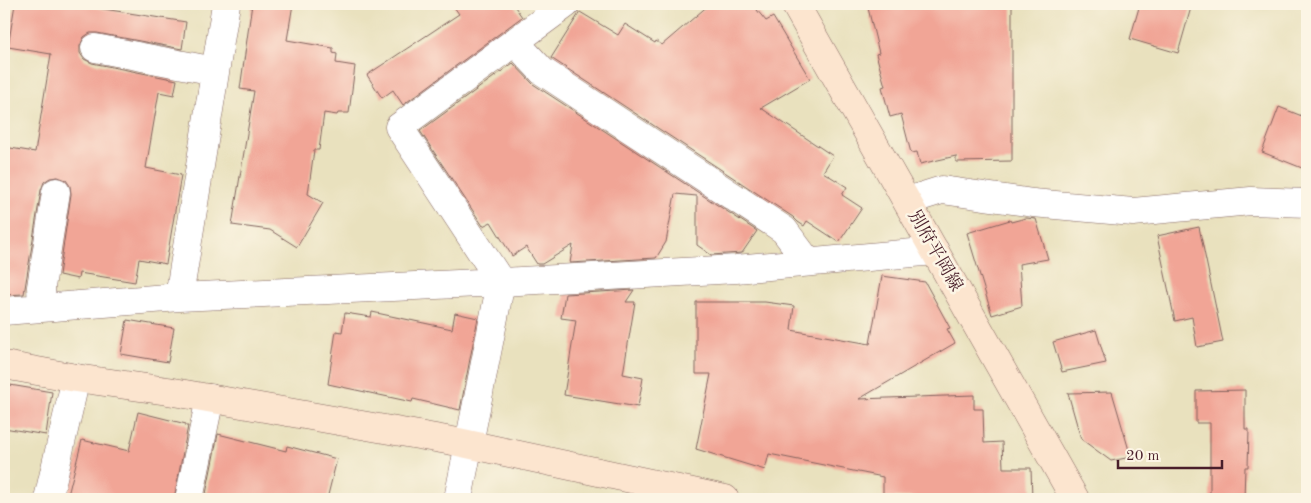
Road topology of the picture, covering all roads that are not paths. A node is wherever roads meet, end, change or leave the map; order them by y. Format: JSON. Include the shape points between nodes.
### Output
{"nodes":[{"id":1,"x":226,"y":4,"type":"edge"},
{"id":2,"x":566,"y":4,"type":"edge"},
{"id":3,"x":794,"y":4,"type":"edge"},
{"id":4,"x":515,"y":42,"type":"junction"},
{"id":5,"x":95,"y":48,"type":"dead end"},
{"id":6,"x":215,"y":71,"type":"junction"},
{"id":7,"x":56,"y":192,"type":"dead end"},
{"id":8,"x":907,"y":201,"type":"junction"},
{"id":9,"x":1307,"y":203,"type":"edge"},
{"id":10,"x":935,"y":251,"type":"junction"},
{"id":11,"x":808,"y":262,"type":"junction"},
{"id":12,"x":500,"y":282,"type":"junction"},
{"id":13,"x":179,"y":297,"type":"junction"},
{"id":14,"x":42,"y":308,"type":"junction"},
{"id":15,"x":4,"y":311,"type":"edge"},
{"id":16,"x":4,"y":365,"type":"edge"},
{"id":17,"x":76,"y":378,"type":"junction"},
{"id":18,"x":210,"y":398,"type":"junction"},
{"id":19,"x":468,"y":444,"type":"junction"},
{"id":20,"x":48,"y":499,"type":"edge"},
{"id":21,"x":189,"y":499,"type":"edge"},
{"id":22,"x":458,"y":499,"type":"edge"},
{"id":23,"x":725,"y":499,"type":"edge"},
{"id":24,"x":1075,"y":499,"type":"edge"}],
"edges":[{"from":1,"to":6,"type":"street"},
{"from":2,"to":4,"type":"street"},
{"from":3,"to":8,"type":"street","name":"別府平岡線"},
{"from":4,"to":11,"type":"street","via":[[542,71],[784,230]]},
{"from":4,"to":12,"type":"street","via":[[399,127]]},
{"from":5,"to":6,"type":"street"},
{"from":6,"to":13,"type":"street"},
{"from":7,"to":14,"type":"street","via":[[41,287]]},
{"from":8,"to":9,"type":"street","via":[[942,190],[1033,203],[1133,212],[1251,201]]},
{"from":8,"to":10,"type":"street","name":"別府平岡線"},
{"from":10,"to":11,"type":"street"},
{"from":10,"to":24,"type":"street","name":"別府平岡線"},
{"from":11,"to":12,"type":"street"},
{"from":12,"to":13,"type":"street"},
{"from":12,"to":19,"type":"street"},
{"from":13,"to":14,"type":"street"},
{"from":14,"to":15,"type":"street"},
{"from":16,"to":17,"type":"street"},
{"from":17,"to":18,"type":"street"},
{"from":17,"to":20,"type":"street"},
{"from":18,"to":19,"type":"street"},
{"from":18,"to":21,"type":"street"},
{"from":19,"to":22,"type":"street"},
{"from":19,"to":23,"type":"street"}]}
